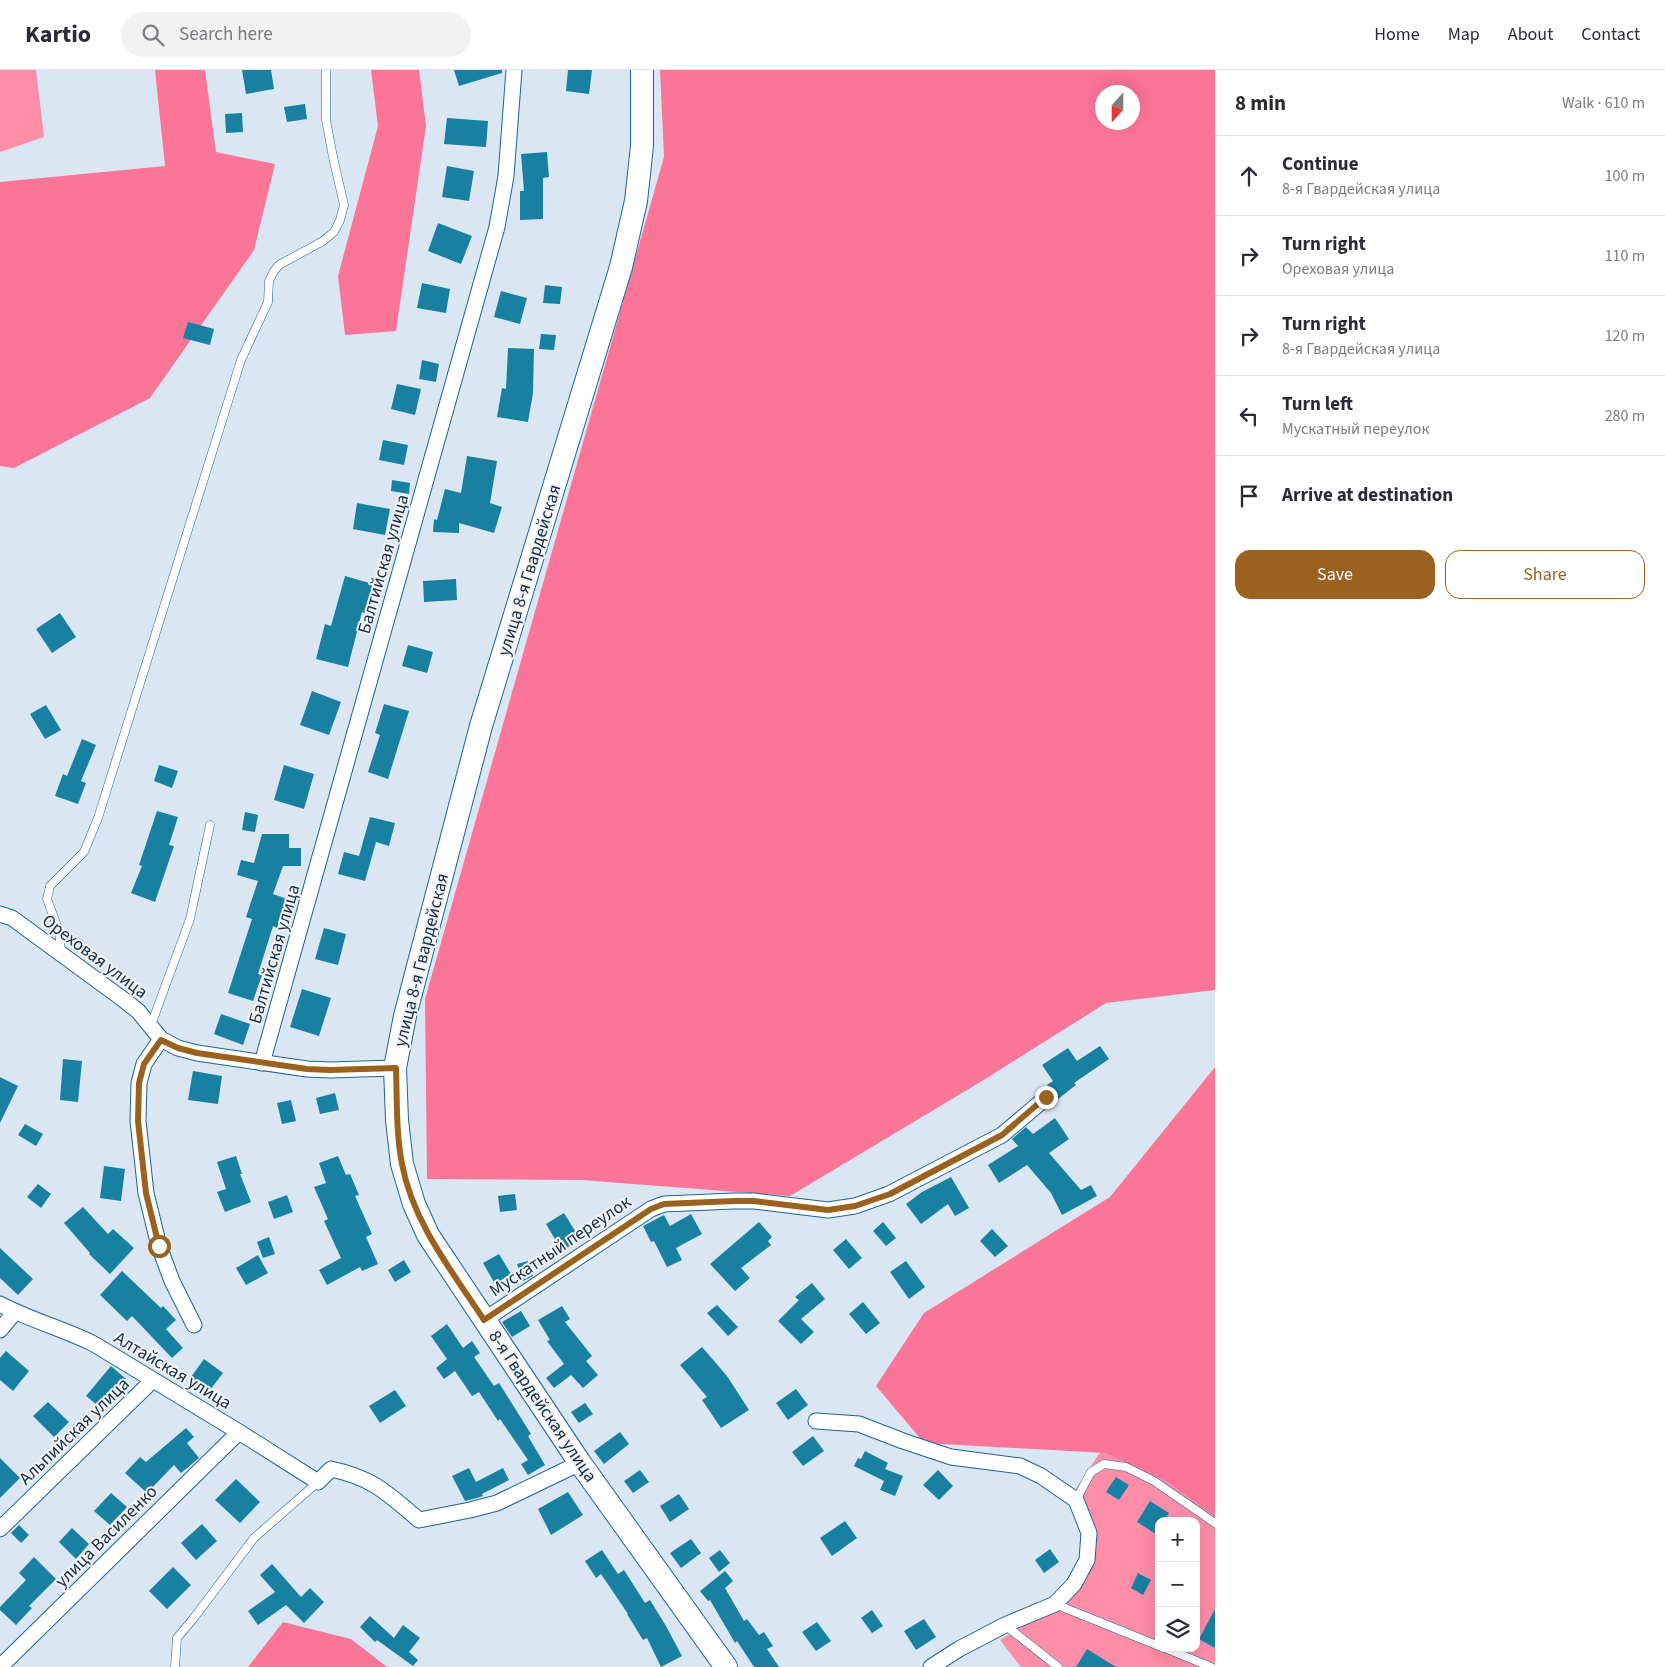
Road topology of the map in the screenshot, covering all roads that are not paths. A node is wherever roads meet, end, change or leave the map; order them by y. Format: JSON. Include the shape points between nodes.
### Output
{"nodes":[{"id":1,"x":326,"y":70,"type":"edge"},
{"id":2,"x":514,"y":70,"type":"edge"},
{"id":3,"x":642,"y":70,"type":"edge"},
{"id":4,"x":210,"y":825,"type":"dead end"},
{"id":5,"x":0,"y":914,"type":"edge"},
{"id":6,"x":61,"y":954,"type":"junction"},
{"id":7,"x":151,"y":1025,"type":"junction"},
{"id":8,"x":161,"y":1040,"type":"junction"},
{"id":9,"x":262,"y":1063,"type":"junction"},
{"id":10,"x":396,"y":1068,"type":"junction"},
{"id":11,"x":1046,"y":1097,"type":"dead end"},
{"id":12,"x":0,"y":1304,"type":"edge"},
{"id":13,"x":15,"y":1312,"type":"junction"},
{"id":14,"x":484,"y":1320,"type":"junction"},
{"id":15,"x":194,"y":1325,"type":"dead end"},
{"id":16,"x":0,"y":1330,"type":"edge"},
{"id":17,"x":152,"y":1381,"type":"junction"},
{"id":18,"x":816,"y":1421,"type":"dead end"},
{"id":19,"x":239,"y":1432,"type":"junction"},
{"id":20,"x":580,"y":1463,"type":"junction"},
{"id":21,"x":318,"y":1482,"type":"junction"},
{"id":22,"x":1076,"y":1500,"type":"junction"},
{"id":23,"x":1215,"y":1523,"type":"edge"},
{"id":24,"x":0,"y":1529,"type":"edge"},
{"id":25,"x":1055,"y":1604,"type":"junction"},
{"id":26,"x":1005,"y":1625,"type":"junction"},
{"id":27,"x":1155,"y":1644,"type":"edge"},
{"id":28,"x":1175,"y":1652,"type":"edge"},
{"id":29,"x":0,"y":1667,"type":"edge"},
{"id":30,"x":175,"y":1667,"type":"edge"},
{"id":31,"x":726,"y":1667,"type":"edge"},
{"id":32,"x":931,"y":1667,"type":"edge"},
{"id":33,"x":1058,"y":1667,"type":"edge"},
{"id":34,"x":1211,"y":1667,"type":"edge"}],
"edges":[{"from":1,"to":6,"type":"lane","via":[[326,120],[344,205],[340,220],[334,232],[323,242],[279,265],[269,280],[268,302],[241,360],[98,818],[84,852],[50,886],[47,899],[59,931]]},
{"from":2,"to":9,"type":"street","name":"Балтийская улица","via":[[506,176],[497,228]]},
{"from":3,"to":10,"type":"street","name":"улица 8-я Гвардейская","via":[[642,146],[636,201],[621,267],[481,726],[406,1016]]},
{"from":4,"to":7,"type":"lane","via":[[190,919]]},
{"from":5,"to":6,"type":"street","name":"Ореховая улица","via":[[12,918]]},
{"from":6,"to":7,"type":"street","name":"Ореховая улица","via":[[138,1011]]},
{"from":7,"to":8,"type":"street","name":"Ореховая улица"},
{"from":8,"to":9,"type":"street","via":[[197,1053]]},
{"from":8,"to":15,"type":"street","via":[[144,1064],[139,1083],[138,1121],[146,1193],[172,1282]]},
{"from":9,"to":10,"type":"street","via":[[330,1070]]},
{"from":10,"to":14,"type":"street","name":"8-я Гвардейская улица","via":[[402,1164],[414,1204],[428,1235]]},
{"from":11,"to":14,"type":"street","name":"Мускатный переулок","via":[[1002,1135],[890,1194],[855,1206],[828,1210],[734,1201],[664,1204],[651,1209]]},
{"from":12,"to":13,"type":"street","name":"Алтайская улица"},
{"from":13,"to":16,"type":"street"},
{"from":13,"to":17,"type":"street","name":"Алтайская улица","via":[[80,1337]]},
{"from":14,"to":20,"type":"street","name":"8-я Гвардейская улица"},
{"from":17,"to":19,"type":"street","name":"Алтайская улица"},
{"from":17,"to":24,"type":"street","name":"Альпийская улица"},
{"from":18,"to":22,"type":"street","via":[[859,1424],[952,1457],[1020,1466]]},
{"from":19,"to":21,"type":"street","name":"Алтайская улица"},
{"from":19,"to":29,"type":"street","name":"улица Василенко"},
{"from":20,"to":21,"type":"street","via":[[497,1502],[419,1520],[365,1478],[331,1469]]},
{"from":20,"to":31,"type":"street","name":"8-я Гвардейская улица"},
{"from":21,"to":30,"type":"lane","via":[[254,1538],[177,1638]]},
{"from":22,"to":23,"type":"lane","via":[[1092,1472],[1104,1464],[1126,1467],[1154,1481]]},
{"from":22,"to":25,"type":"street","via":[[1089,1532],[1087,1560],[1074,1584]]},
{"from":25,"to":26,"type":"street"},
{"from":25,"to":27,"type":"lane"},
{"from":26,"to":32,"type":"street"},
{"from":26,"to":33,"type":"lane"},
{"from":28,"to":34,"type":"lane"}]}
